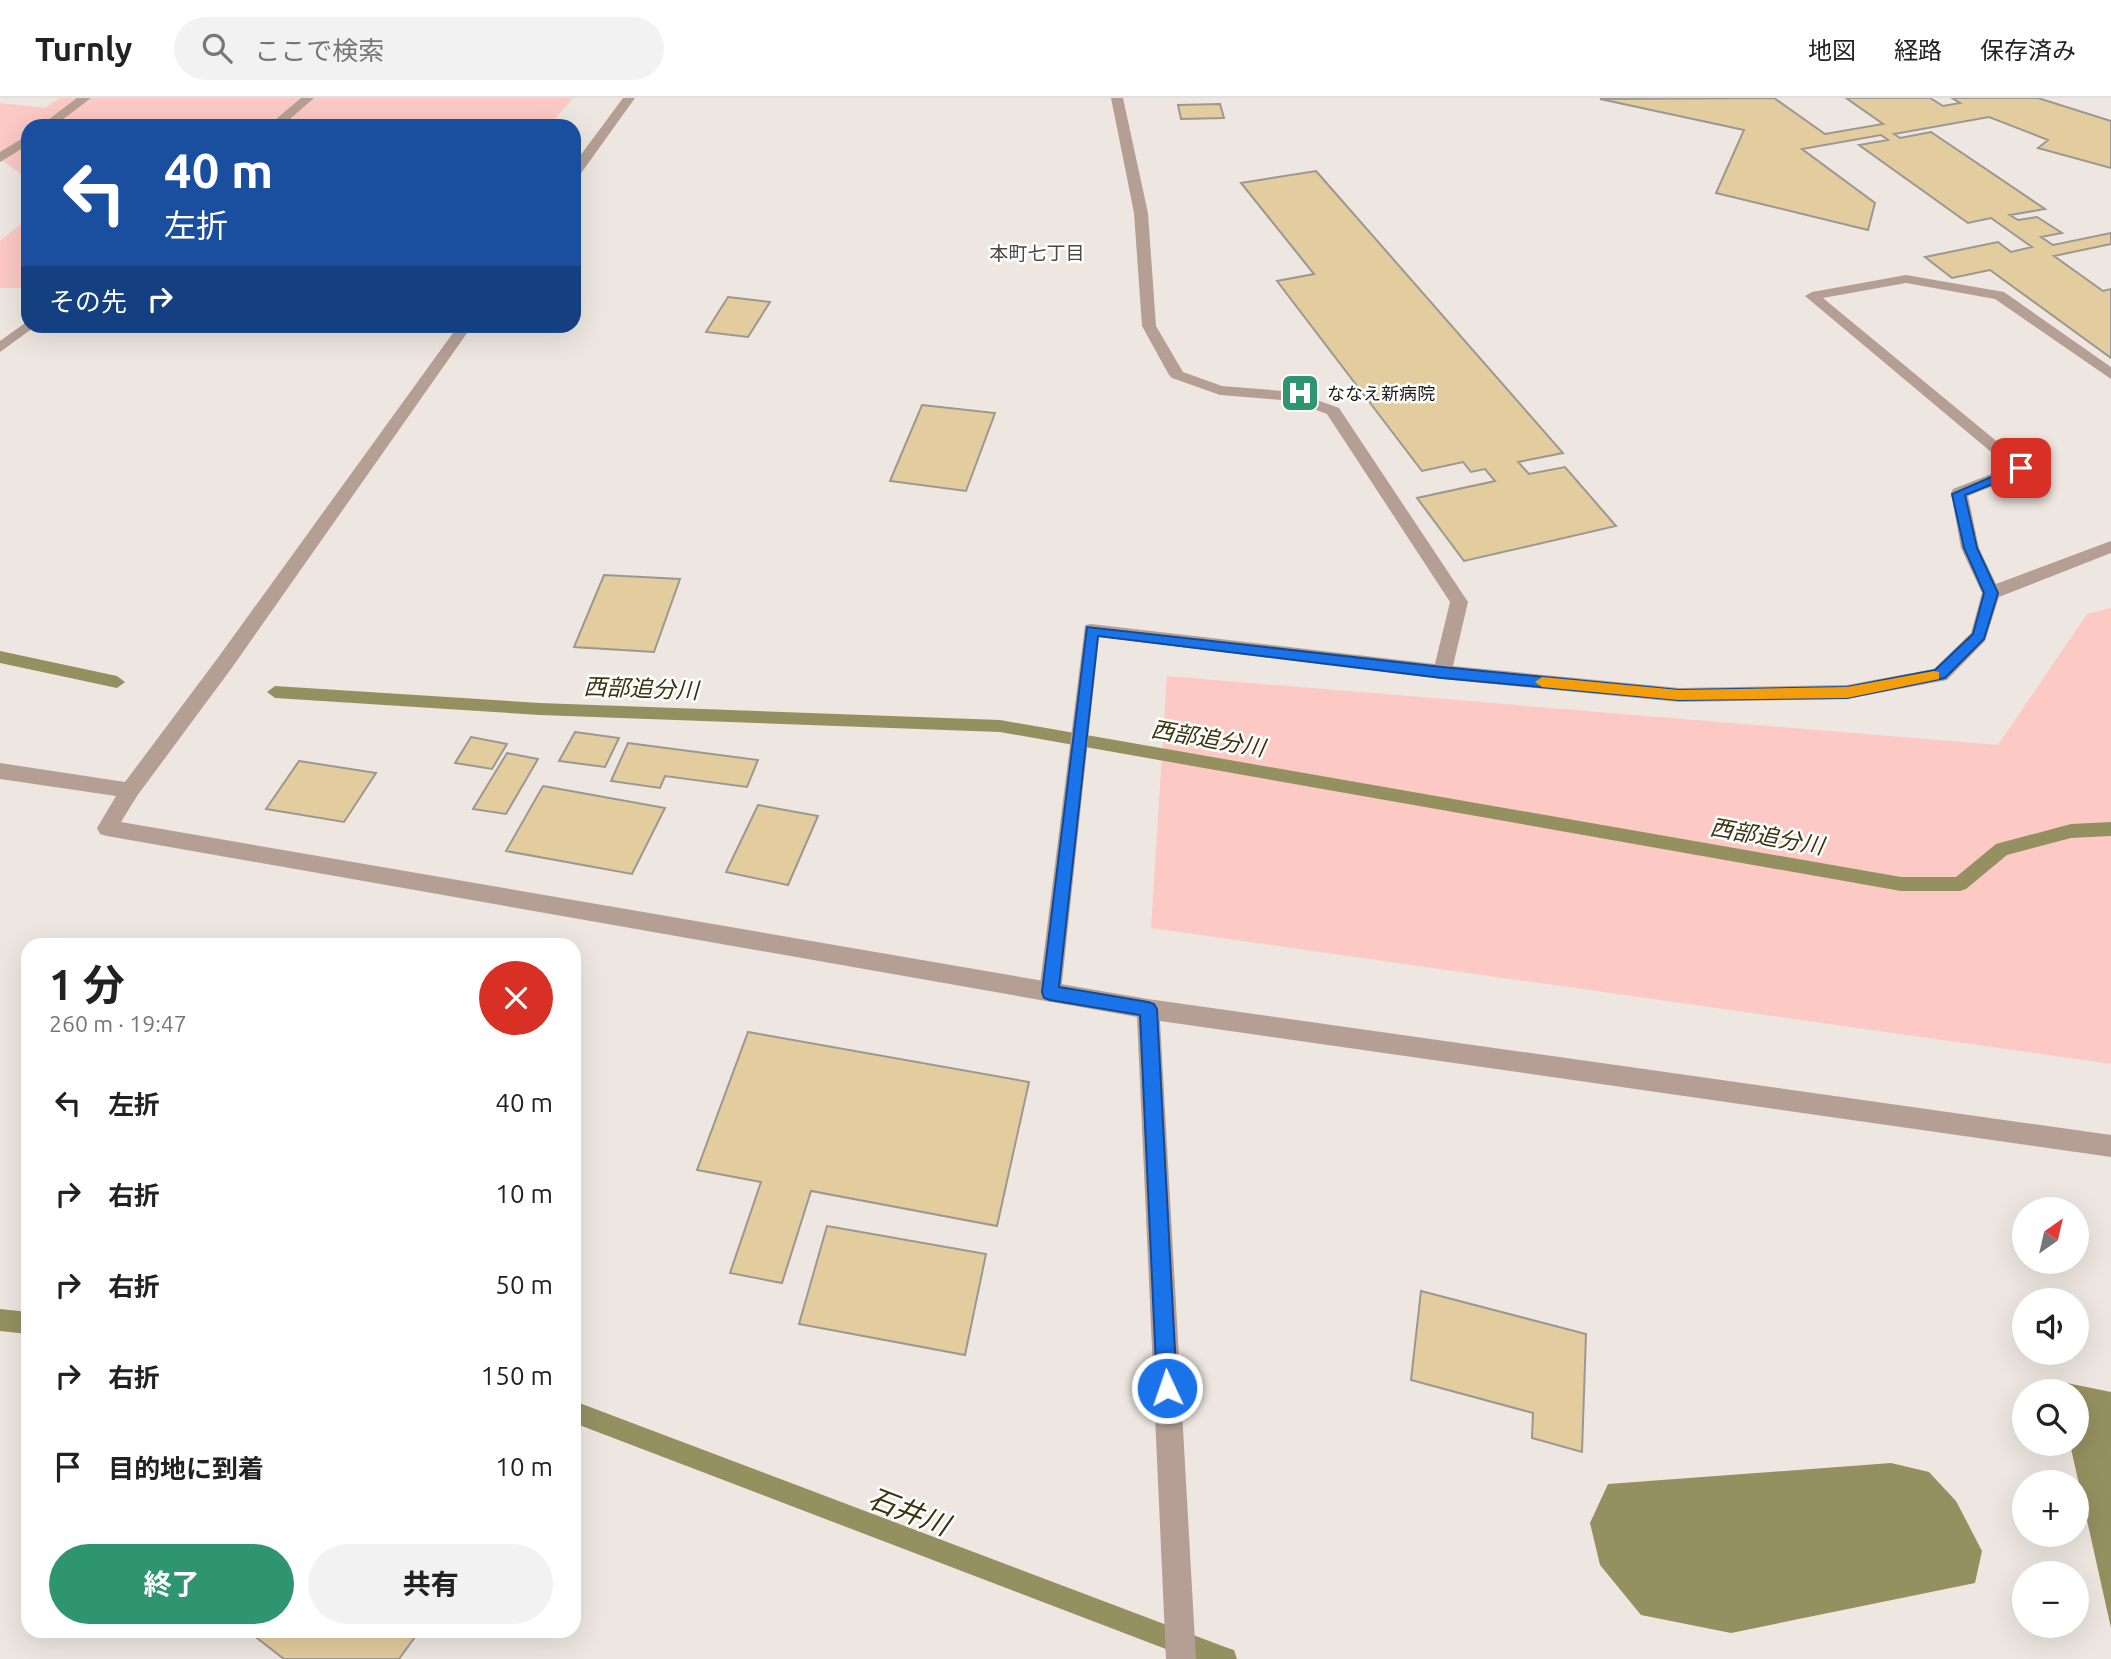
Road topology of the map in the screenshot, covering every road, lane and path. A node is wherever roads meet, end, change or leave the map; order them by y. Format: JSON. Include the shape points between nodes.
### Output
{"nodes":[{"id":1,"x":85,"y":98,"type":"edge"},
{"id":2,"x":308,"y":98,"type":"edge"},
{"id":3,"x":629,"y":98,"type":"edge"},
{"id":4,"x":1117,"y":98,"type":"edge"},
{"id":5,"x":56,"y":119,"type":"edge"},
{"id":6,"x":282,"y":119,"type":"edge"},
{"id":7,"x":21,"y":144,"type":"edge"},
{"id":8,"x":0,"y":158,"type":"edge"},
{"id":9,"x":581,"y":163,"type":"edge"},
{"id":10,"x":21,"y":331,"type":"edge"},
{"id":11,"x":460,"y":333,"type":"edge"},
{"id":12,"x":0,"y":348,"type":"edge"},
{"id":13,"x":2111,"y":374,"type":"edge"},
{"id":14,"x":2111,"y":547,"type":"edge"},
{"id":15,"x":1991,"y":593,"type":"junction"},
{"id":16,"x":1442,"y":673,"type":"junction"},
{"id":17,"x":0,"y":771,"type":"edge"},
{"id":18,"x":130,"y":790,"type":"junction"},
{"id":19,"x":1050,"y":992,"type":"junction"},
{"id":20,"x":1148,"y":1009,"type":"junction"},
{"id":21,"x":2111,"y":1146,"type":"edge"},
{"id":22,"x":1181,"y":1659,"type":"edge"}],
"edges":[{"from":1,"to":5,"type":"street"},
{"from":2,"to":6,"type":"street"},
{"from":3,"to":9,"type":"street"},
{"from":4,"to":16,"type":"street","via":[[1141,213],[1149,326],[1177,375],[1220,390],[1295,397],[1333,411],[1459,602]]},
{"from":7,"to":8,"type":"street"},
{"from":10,"to":12,"type":"street"},
{"from":11,"to":18,"type":"street"},
{"from":13,"to":15,"type":"street","via":[[1999,295],[1906,279],[1812,296],[2021,468],[1959,494],[1970,548]]},
{"from":14,"to":15,"type":"street"},
{"from":15,"to":16,"type":"street","via":[[1979,636],[1940,675],[1847,692],[1679,695]]},
{"from":16,"to":19,"type":"street","via":[[1091,630]]},
{"from":17,"to":18,"type":"street"},
{"from":18,"to":19,"type":"street","via":[[107,828]]},
{"from":19,"to":20,"type":"street"},
{"from":20,"to":21,"type":"street"},
{"from":20,"to":22,"type":"street"}]}
